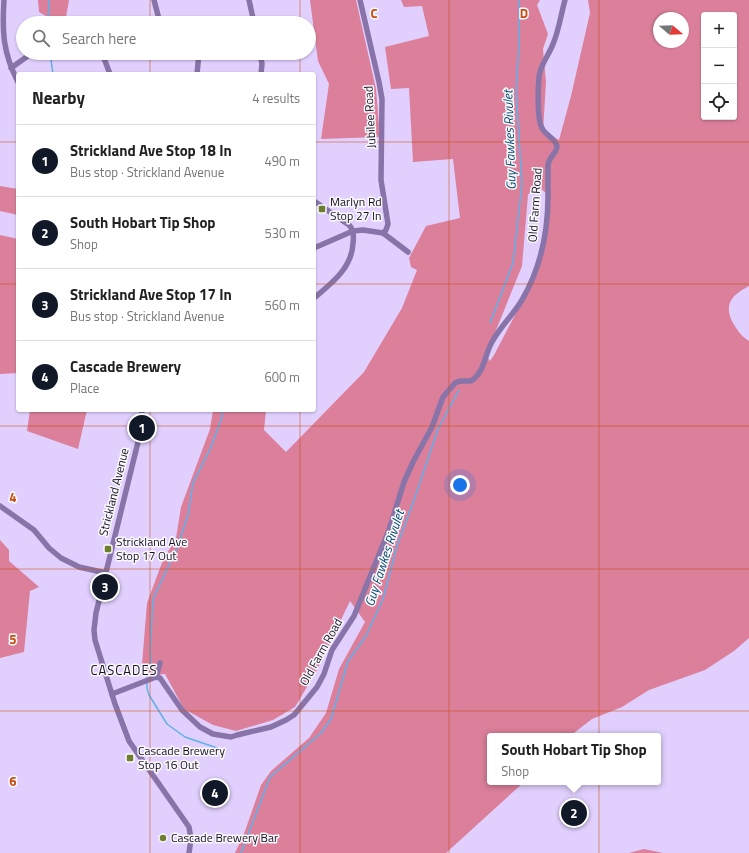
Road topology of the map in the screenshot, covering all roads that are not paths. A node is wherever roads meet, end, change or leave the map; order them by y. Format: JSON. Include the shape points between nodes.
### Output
{"nodes":[{"id":1,"x":4,"y":0,"type":"edge"},
{"id":2,"x":154,"y":0,"type":"edge"},
{"id":3,"x":249,"y":0,"type":"edge"},
{"id":4,"x":360,"y":0,"type":"edge"},
{"id":5,"x":565,"y":0,"type":"edge"},
{"id":6,"x":158,"y":16,"type":"edge"},
{"id":7,"x":252,"y":16,"type":"edge"},
{"id":8,"x":22,"y":60,"type":"edge"},
{"id":9,"x":105,"y":60,"type":"edge"},
{"id":10,"x":198,"y":60,"type":"edge"},
{"id":11,"x":261,"y":60,"type":"edge"},
{"id":12,"x":11,"y":68,"type":"junction"},
{"id":13,"x":109,"y":72,"type":"edge"},
{"id":14,"x":197,"y":72,"type":"edge"},
{"id":15,"x":261,"y":72,"type":"edge"},
{"id":16,"x":16,"y":78,"type":"edge"},
{"id":17,"x":316,"y":202,"type":"edge"},
{"id":18,"x":353,"y":230,"type":"junction"},
{"id":19,"x":383,"y":233,"type":"junction"},
{"id":20,"x":316,"y":247,"type":"edge"},
{"id":21,"x":408,"y":252,"type":"dead end"},
{"id":22,"x":316,"y":296,"type":"edge"},
{"id":23,"x":142,"y":412,"type":"edge"},
{"id":24,"x":0,"y":506,"type":"edge"},
{"id":25,"x":106,"y":573,"type":"junction"},
{"id":26,"x":160,"y":663,"type":"dead end"},
{"id":27,"x":156,"y":677,"type":"junction"},
{"id":28,"x":112,"y":694,"type":"junction"},
{"id":29,"x":189,"y":853,"type":"edge"}],
"edges":[{"from":1,"to":12,"type":"street","via":[[3,36]]},
{"from":2,"to":6,"type":"street"},
{"from":3,"to":7,"type":"street"},
{"from":4,"to":19,"type":"street","name":"Jubilee Road","via":[[382,99],[381,180],[388,224]]},
{"from":5,"to":27,"type":"street","name":"Old Farm Road","via":[[555,39],[539,76],[540,125],[557,146],[549,162],[542,253],[522,300],[494,337],[481,371],[471,381],[455,383],[443,397],[432,427],[408,472],[389,530],[354,616],[332,650],[324,674],[294,715],[270,727],[231,737],[213,734],[192,720],[160,678]]},
{"from":8,"to":12,"type":"street"},
{"from":9,"to":13,"type":"street"},
{"from":10,"to":14,"type":"street"},
{"from":11,"to":15,"type":"street"},
{"from":12,"to":16,"type":"street"},
{"from":17,"to":18,"type":"street"},
{"from":18,"to":19,"type":"street"},
{"from":18,"to":20,"type":"street"},
{"from":18,"to":22,"type":"street","via":[[354,241],[348,264],[336,280]]},
{"from":19,"to":21,"type":"street"},
{"from":23,"to":25,"type":"street","name":"Strickland Avenue","via":[[140,434]]},
{"from":24,"to":25,"type":"street","via":[[34,530],[61,558],[78,567]]},
{"from":25,"to":28,"type":"street","name":"Strickland Avenue","via":[[94,630],[96,646]]},
{"from":26,"to":27,"type":"street"},
{"from":27,"to":28,"type":"street"},
{"from":28,"to":29,"type":"street","name":"Strickland Avenue","via":[[132,746],[189,827]]}]}
